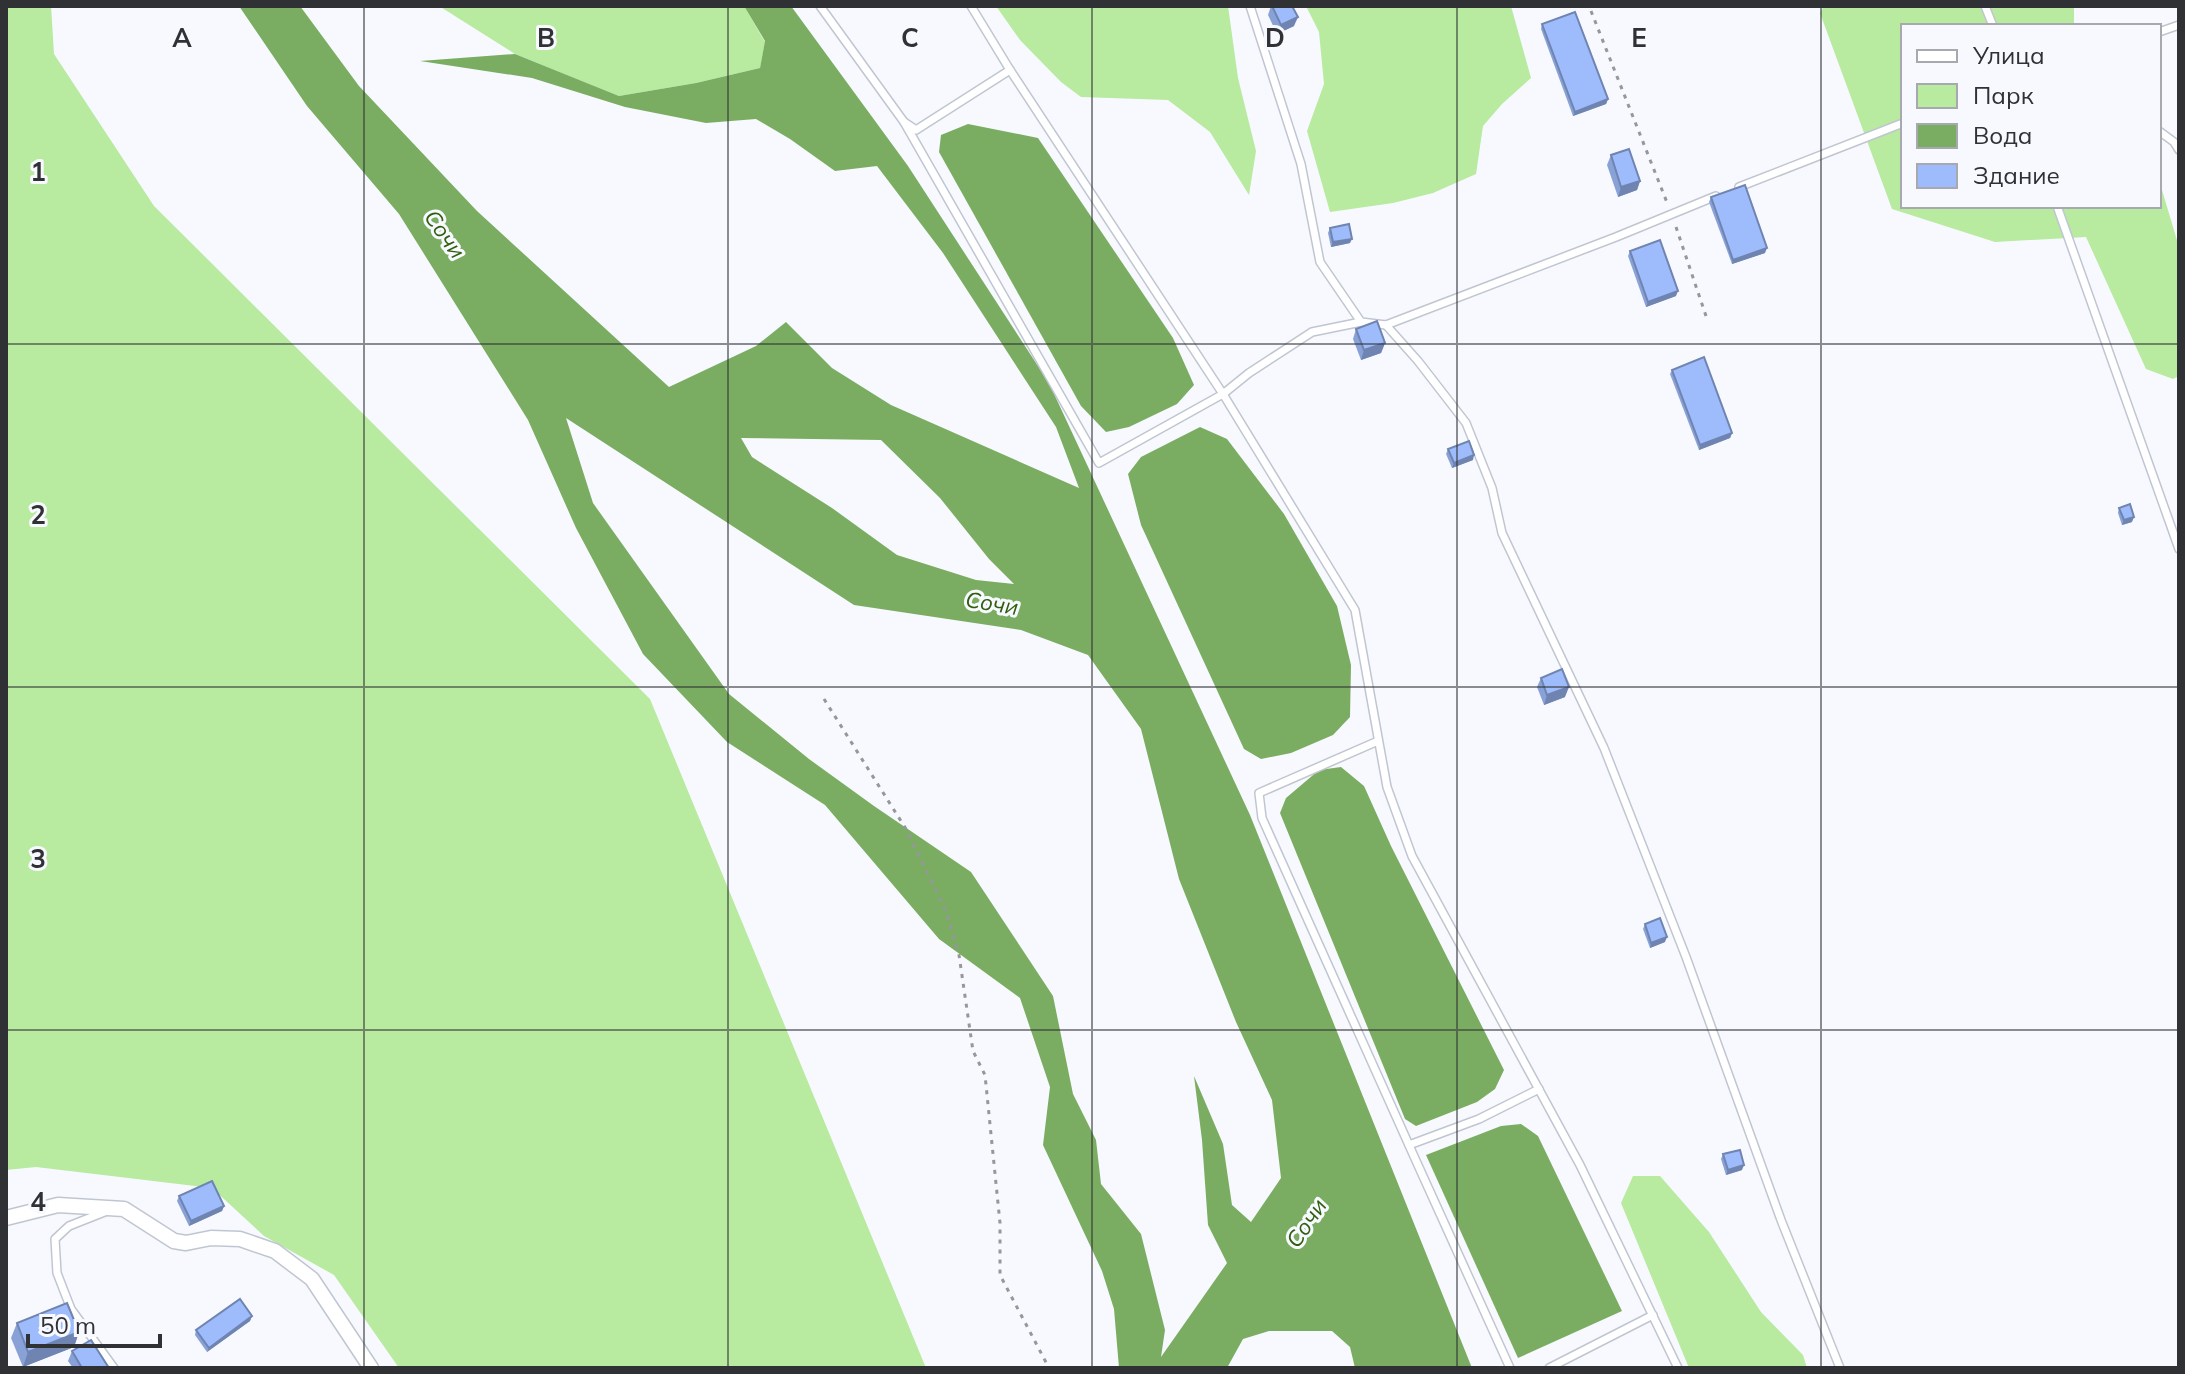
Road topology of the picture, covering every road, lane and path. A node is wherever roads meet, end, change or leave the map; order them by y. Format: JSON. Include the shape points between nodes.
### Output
{"nodes":[{"id":1,"x":820,"y":6,"type":"edge"},
{"id":2,"x":971,"y":6,"type":"edge"},
{"id":3,"x":1250,"y":6,"type":"edge"},
{"id":4,"x":1591,"y":11,"type":"dead end"},
{"id":5,"x":1010,"y":70,"type":"junction"},
{"id":6,"x":904,"y":122,"type":"junction"},
{"id":7,"x":1901,"y":124,"type":"edge"},
{"id":8,"x":2161,"y":132,"type":"edge"},
{"id":9,"x":2179,"y":150,"type":"edge"},
{"id":10,"x":2058,"y":208,"type":"edge"},
{"id":11,"x":1671,"y":214,"type":"junction"},
{"id":12,"x":1707,"y":319,"type":"dead end"},
{"id":13,"x":1361,"y":322,"type":"junction"},
{"id":14,"x":1386,"y":325,"type":"junction"},
{"id":15,"x":1223,"y":394,"type":"junction"},
{"id":16,"x":2179,"y":549,"type":"edge"},
{"id":17,"x":824,"y":699,"type":"dead end"},
{"id":18,"x":1378,"y":741,"type":"junction"},
{"id":19,"x":1539,"y":1089,"type":"junction"},
{"id":20,"x":1409,"y":1145,"type":"junction"},
{"id":21,"x":113,"y":1209,"type":"junction"},
{"id":22,"x":6,"y":1218,"type":"edge"},
{"id":23,"x":1653,"y":1315,"type":"junction"},
{"id":24,"x":114,"y":1368,"type":"edge"},
{"id":25,"x":371,"y":1368,"type":"edge"},
{"id":26,"x":1049,"y":1368,"type":"edge"},
{"id":27,"x":1510,"y":1368,"type":"edge"},
{"id":28,"x":1549,"y":1368,"type":"edge"},
{"id":29,"x":1678,"y":1368,"type":"edge"},
{"id":30,"x":1840,"y":1368,"type":"edge"}],
"edges":[{"from":1,"to":6,"type":"lane"},
{"from":2,"to":5,"type":"lane"},
{"from":3,"to":13,"type":"lane","via":[[1301,164],[1320,262]]},
{"from":4,"to":11,"type":"path"},
{"from":5,"to":6,"type":"lane","via":[[916,130]]},
{"from":5,"to":15,"type":"lane"},
{"from":6,"to":15,"type":"lane","via":[[1099,463]]},
{"from":7,"to":11,"type":"lane"},
{"from":8,"to":9,"type":"lane"},
{"from":10,"to":16,"type":"lane"},
{"from":11,"to":12,"type":"path"},
{"from":11,"to":14,"type":"lane"},
{"from":13,"to":14,"type":"lane"},
{"from":13,"to":15,"type":"lane","via":[[1312,332]]},
{"from":14,"to":30,"type":"lane","via":[[1466,423],[1492,488],[1502,533],[1604,748]]},
{"from":15,"to":18,"type":"lane","via":[[1355,610]]},
{"from":17,"to":26,"type":"path","via":[[906,829],[946,911],[959,955],[973,1051],[985,1075],[1000,1275]]},
{"from":18,"to":19,"type":"lane","via":[[1387,787],[1412,856]]},
{"from":18,"to":20,"type":"lane","via":[[1259,793],[1262,818]]},
{"from":19,"to":20,"type":"lane"},
{"from":19,"to":23,"type":"lane"},
{"from":20,"to":27,"type":"lane"},
{"from":21,"to":22,"type":"street","via":[[58,1205]]},
{"from":21,"to":24,"type":"lane","via":[[69,1226],[55,1239],[57,1273],[71,1309]]},
{"from":21,"to":25,"type":"street","via":[[124,1209],[174,1241],[240,1239],[275,1251],[312,1279]]},
{"from":23,"to":28,"type":"lane"},
{"from":23,"to":29,"type":"lane"}]}
